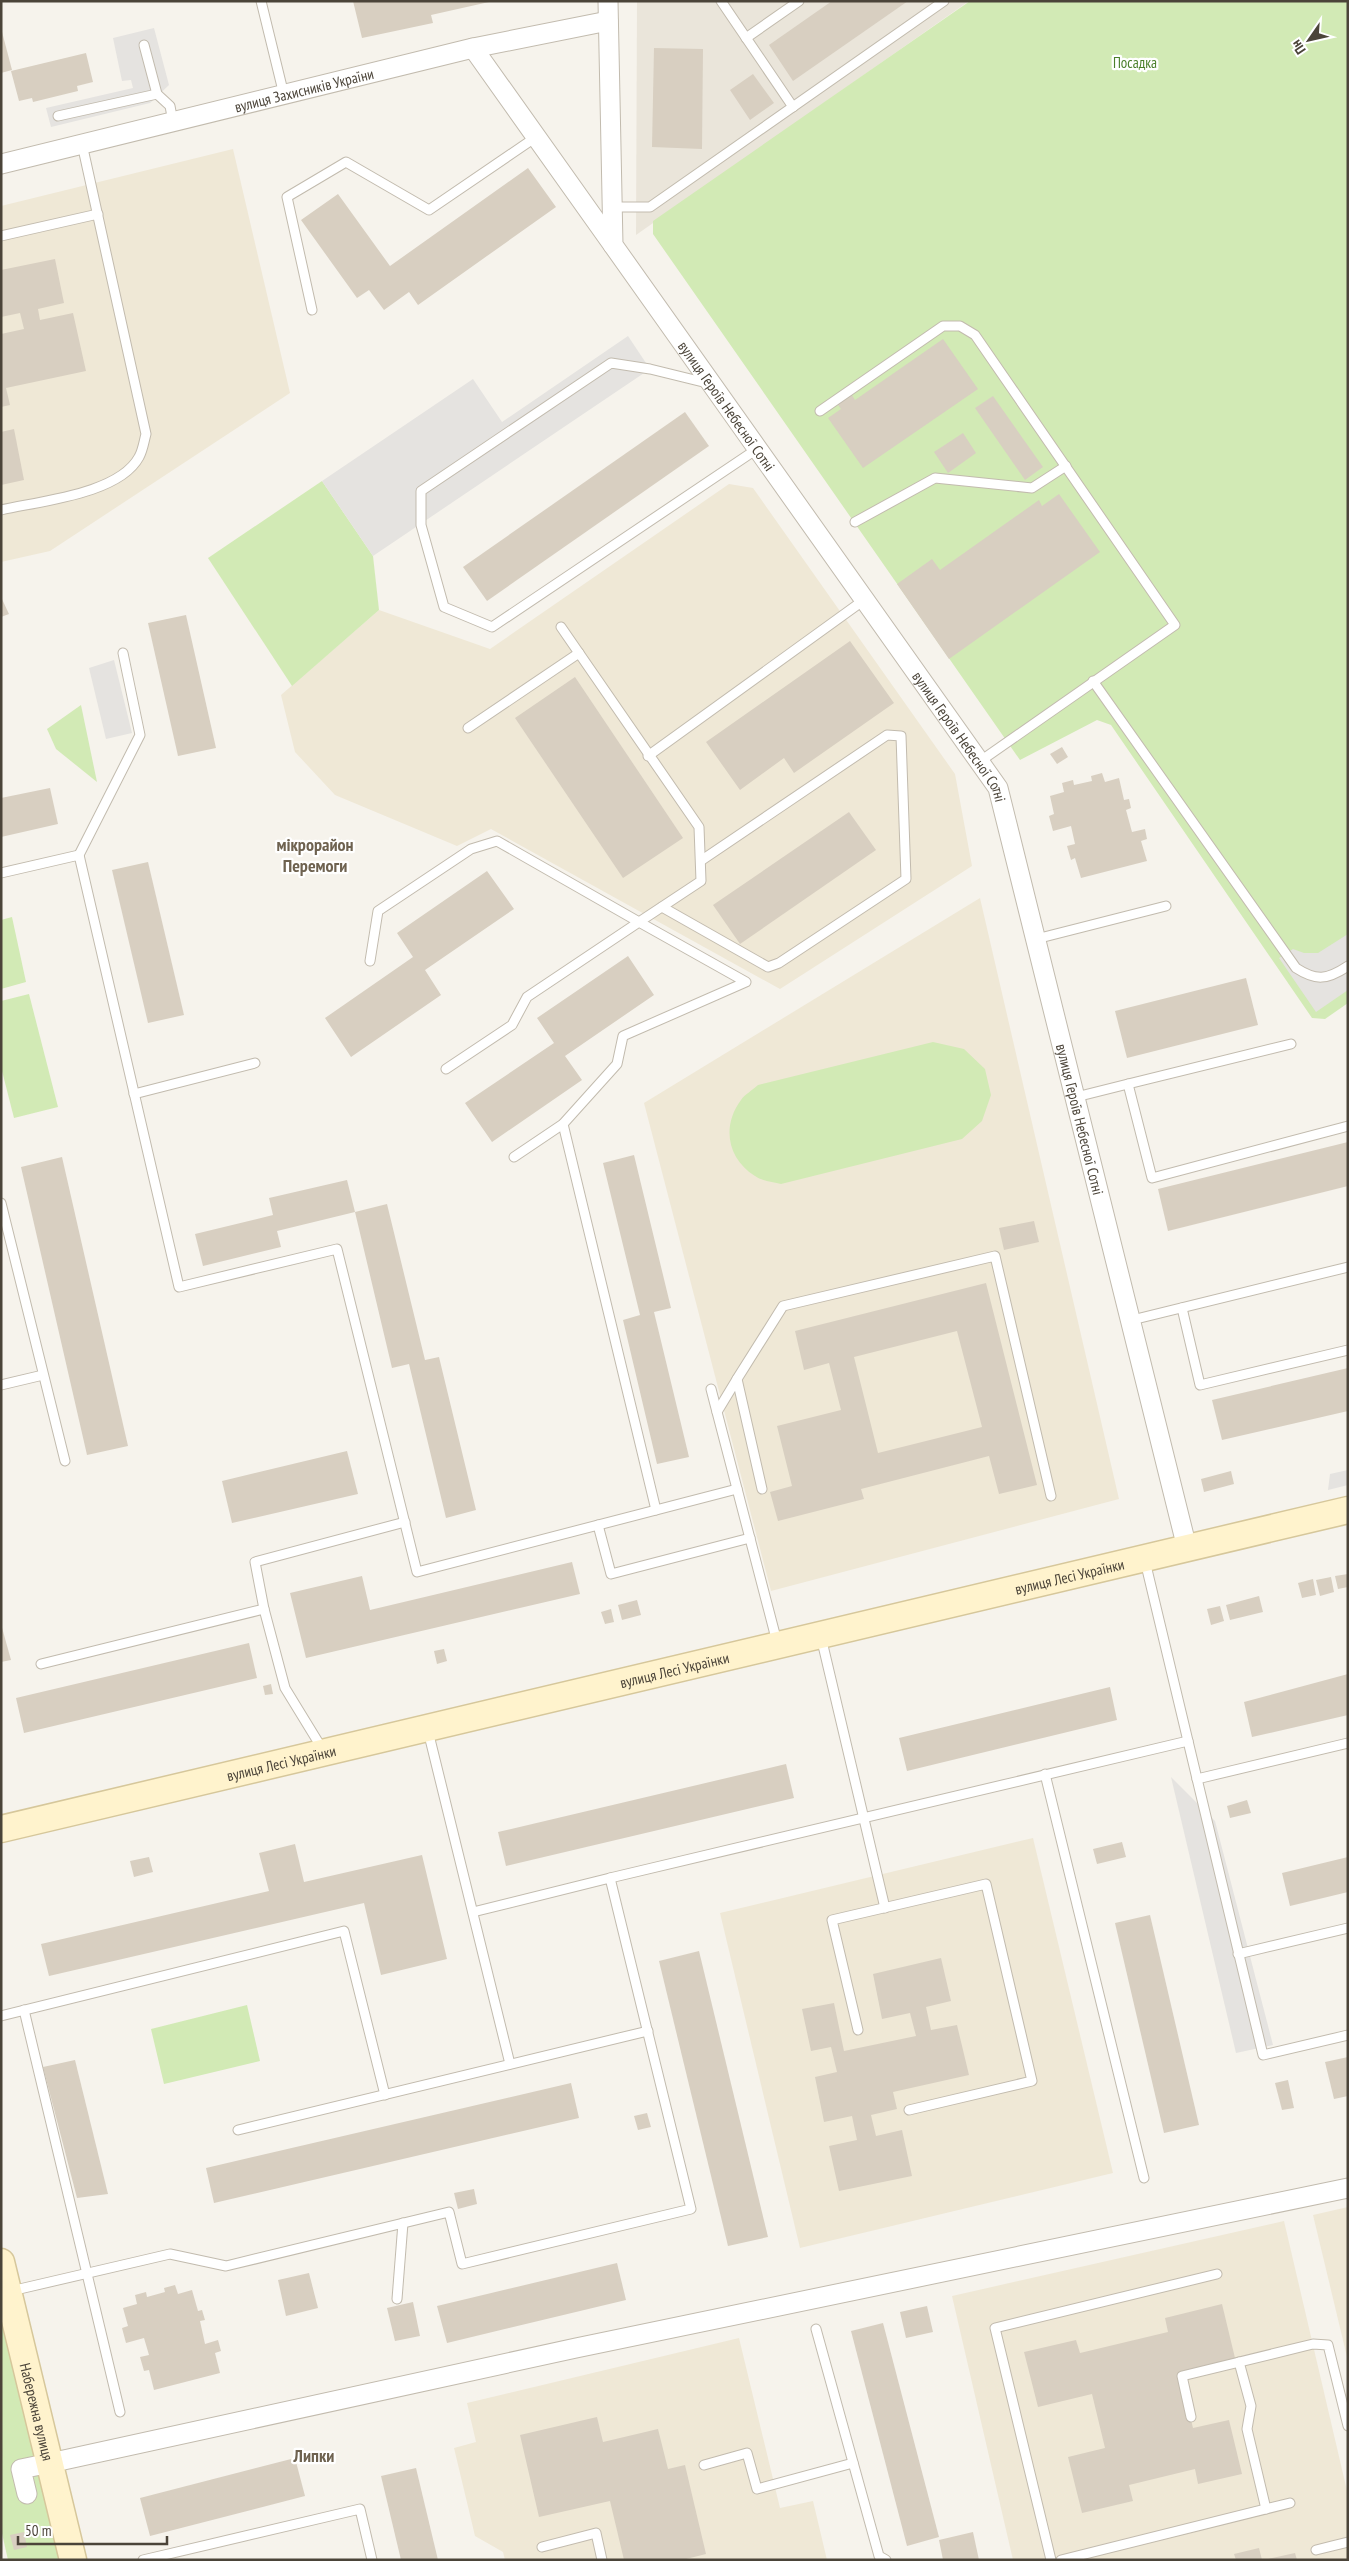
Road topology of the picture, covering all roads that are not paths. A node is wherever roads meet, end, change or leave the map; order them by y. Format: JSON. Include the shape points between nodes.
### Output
{"nodes":[{"id":1,"x":261,"y":1,"type":"edge"},
{"id":2,"x":608,"y":1,"type":"edge"},
{"id":3,"x":720,"y":1,"type":"edge"},
{"id":4,"x":799,"y":1,"type":"edge"},
{"id":5,"x":944,"y":1,"type":"edge"},
{"id":6,"x":608,"y":21,"type":"junction"},
{"id":7,"x":746,"y":38,"type":"junction"},
{"id":8,"x":144,"y":44,"type":"dead end"},
{"id":9,"x":473,"y":48,"type":"junction"},
{"id":10,"x":157,"y":94,"type":"junction"},
{"id":11,"x":284,"y":95,"type":"junction"},
{"id":12,"x":793,"y":107,"type":"junction"},
{"id":13,"x":58,"y":116,"type":"dead end"},
{"id":14,"x":173,"y":122,"type":"junction"},
{"id":15,"x":536,"y":137,"type":"junction"},
{"id":16,"x":82,"y":144,"type":"junction"},
{"id":17,"x":1,"y":164,"type":"edge"},
{"id":18,"x":612,"y":207,"type":"junction"},
{"id":19,"x":98,"y":214,"type":"junction"},
{"id":20,"x":1,"y":236,"type":"edge"},
{"id":21,"x":613,"y":246,"type":"junction"},
{"id":22,"x":312,"y":310,"type":"dead end"},
{"id":23,"x":710,"y":384,"type":"junction"},
{"id":24,"x":820,"y":411,"type":"dead end"},
{"id":25,"x":757,"y":449,"type":"junction"},
{"id":26,"x":1066,"y":466,"type":"junction"},
{"id":27,"x":1,"y":510,"type":"edge"},
{"id":28,"x":855,"y":522,"type":"dead end"},
{"id":29,"x":864,"y":600,"type":"junction"},
{"id":30,"x":561,"y":627,"type":"dead end"},
{"id":31,"x":123,"y":653,"type":"dead end"},
{"id":32,"x":579,"y":653,"type":"junction"},
{"id":33,"x":1093,"y":681,"type":"junction"},
{"id":34,"x":468,"y":728,"type":"dead end"},
{"id":35,"x":648,"y":756,"type":"junction"},
{"id":36,"x":979,"y":762,"type":"junction"},
{"id":37,"x":79,"y":855,"type":"junction"},
{"id":38,"x":702,"y":860,"type":"junction"},
{"id":39,"x":1,"y":873,"type":"edge"},
{"id":40,"x":1166,"y":906,"type":"dead end"},
{"id":41,"x":662,"y":907,"type":"junction"},
{"id":42,"x":639,"y":922,"type":"junction"},
{"id":43,"x":1036,"y":939,"type":"junction"},
{"id":44,"x":370,"y":961,"type":"dead end"},
{"id":45,"x":1348,"y":966,"type":"edge"},
{"id":46,"x":1291,"y":1044,"type":"dead end"},
{"id":47,"x":255,"y":1063,"type":"dead end"},
{"id":48,"x":446,"y":1069,"type":"dead end"},
{"id":49,"x":1128,"y":1084,"type":"junction"},
{"id":50,"x":134,"y":1094,"type":"junction"},
{"id":51,"x":1076,"y":1097,"type":"junction"},
{"id":52,"x":562,"y":1124,"type":"junction"},
{"id":53,"x":1348,"y":1126,"type":"edge"},
{"id":54,"x":514,"y":1157,"type":"dead end"},
{"id":55,"x":1,"y":1203,"type":"edge"},
{"id":56,"x":1348,"y":1267,"type":"edge"},
{"id":57,"x":1182,"y":1308,"type":"junction"},
{"id":58,"x":1132,"y":1320,"type":"junction"},
{"id":59,"x":1348,"y":1350,"type":"edge"},
{"id":60,"x":43,"y":1375,"type":"junction"},
{"id":61,"x":737,"y":1379,"type":"junction"},
{"id":62,"x":1,"y":1385,"type":"edge"},
{"id":63,"x":711,"y":1389,"type":"dead end"},
{"id":64,"x":717,"y":1412,"type":"junction"},
{"id":65,"x":65,"y":1460,"type":"dead end"},
{"id":66,"x":737,"y":1489,"type":"junction"},
{"id":67,"x":762,"y":1489,"type":"dead end"},
{"id":68,"x":1051,"y":1496,"type":"dead end"},
{"id":69,"x":656,"y":1510,"type":"junction"},
{"id":70,"x":1348,"y":1510,"type":"edge"},
{"id":71,"x":405,"y":1522,"type":"junction"},
{"id":72,"x":598,"y":1525,"type":"junction"},
{"id":73,"x":750,"y":1538,"type":"junction"},
{"id":74,"x":1187,"y":1548,"type":"junction"},
{"id":75,"x":1144,"y":1558,"type":"junction"},
{"id":76,"x":264,"y":1609,"type":"junction"},
{"id":77,"x":820,"y":1635,"type":"junction"},
{"id":78,"x":778,"y":1645,"type":"junction"},
{"id":79,"x":41,"y":1664,"type":"dead end"},
{"id":80,"x":428,"y":1728,"type":"junction"},
{"id":81,"x":1188,"y":1741,"type":"junction"},
{"id":82,"x":1348,"y":1744,"type":"edge"},
{"id":83,"x":324,"y":1752,"type":"junction"},
{"id":84,"x":1045,"y":1774,"type":"junction"},
{"id":85,"x":1197,"y":1779,"type":"junction"},
{"id":86,"x":863,"y":1818,"type":"junction"},
{"id":87,"x":1,"y":1829,"type":"edge"},
{"id":88,"x":610,"y":1878,"type":"junction"},
{"id":89,"x":885,"y":1908,"type":"junction"},
{"id":90,"x":473,"y":1912,"type":"junction"},
{"id":91,"x":1348,"y":1928,"type":"edge"},
{"id":92,"x":1238,"y":1954,"type":"junction"},
{"id":93,"x":24,"y":2010,"type":"junction"},
{"id":94,"x":1,"y":2016,"type":"edge"},
{"id":95,"x":858,"y":2030,"type":"dead end"},
{"id":96,"x":648,"y":2031,"type":"junction"},
{"id":97,"x":1348,"y":2035,"type":"edge"},
{"id":98,"x":510,"y":2064,"type":"junction"},
{"id":99,"x":385,"y":2095,"type":"junction"},
{"id":100,"x":909,"y":2110,"type":"dead end"},
{"id":101,"x":238,"y":2130,"type":"dead end"},
{"id":102,"x":1144,"y":2178,"type":"dead end"},
{"id":103,"x":1348,"y":2188,"type":"edge"},
{"id":104,"x":403,"y":2223,"type":"junction"},
{"id":105,"x":1,"y":2262,"type":"edge"},
{"id":106,"x":88,"y":2273,"type":"junction"},
{"id":107,"x":1217,"y":2274,"type":"dead end"},
{"id":108,"x":8,"y":2291,"type":"junction"},
{"id":109,"x":397,"y":2299,"type":"dead end"},
{"id":110,"x":816,"y":2329,"type":"dead end"},
{"id":111,"x":1239,"y":2362,"type":"junction"},
{"id":112,"x":120,"y":2412,"type":"dead end"},
{"id":113,"x":1191,"y":2417,"type":"dead end"},
{"id":114,"x":1348,"y":2426,"type":"edge"},
{"id":115,"x":50,"y":2463,"type":"junction"},
{"id":116,"x":853,"y":2463,"type":"junction"},
{"id":117,"x":704,"y":2465,"type":"dead end"},
{"id":118,"x":27,"y":2494,"type":"dead end"},
{"id":119,"x":1290,"y":2504,"type":"dead end"},
{"id":120,"x":1266,"y":2509,"type":"junction"},
{"id":121,"x":1348,"y":2542,"type":"edge"},
{"id":122,"x":542,"y":2546,"type":"dead end"},
{"id":123,"x":1316,"y":2550,"type":"dead end"},
{"id":124,"x":73,"y":2560,"type":"edge"},
{"id":125,"x":143,"y":2560,"type":"edge"},
{"id":126,"x":372,"y":2560,"type":"edge"},
{"id":127,"x":602,"y":2560,"type":"edge"},
{"id":128,"x":886,"y":2560,"type":"edge"},
{"id":129,"x":1050,"y":2560,"type":"edge"},
{"id":130,"x":1061,"y":2560,"type":"edge"}],
"edges":[{"from":1,"to":11,"type":"lane"},
{"from":2,"to":6,"type":"street"},
{"from":3,"to":7,"type":"lane"},
{"from":4,"to":7,"type":"lane"},
{"from":5,"to":12,"type":"lane"},
{"from":6,"to":9,"type":"street","name":"вулиця Захисників України"},
{"from":6,"to":18,"type":"street"},
{"from":7,"to":12,"type":"lane"},
{"from":8,"to":10,"type":"lane"},
{"from":9,"to":11,"type":"street","name":"вулиця Захисників України"},
{"from":9,"to":15,"type":"street","name":"вулиця Героїв Небесної Сотні"},
{"from":10,"to":13,"type":"lane"},
{"from":10,"to":14,"type":"lane","via":[[170,106]]},
{"from":11,"to":14,"type":"street","name":"вулиця Захисників України"},
{"from":12,"to":18,"type":"lane","via":[[650,207]]},
{"from":14,"to":16,"type":"street","name":"вулиця Захисників України"},
{"from":15,"to":21,"type":"street","name":"вулиця Героїв Небесної Сотні"},
{"from":15,"to":22,"type":"lane","via":[[429,210],[346,162],[287,197]]},
{"from":16,"to":17,"type":"street","name":"вулиця Захисників України"},
{"from":16,"to":19,"type":"lane"},
{"from":18,"to":21,"type":"street"},
{"from":19,"to":20,"type":"lane"},
{"from":19,"to":27,"type":"lane","via":[[146,434],[139,456],[128,470],[109,484]]},
{"from":21,"to":23,"type":"street","name":"вулиця Героїв Небесної Сотні"},
{"from":23,"to":25,"type":"street","name":"вулиця Героїв Небесної Сотні"},
{"from":23,"to":25,"type":"lane","via":[[611,363],[422,491],[421,525],[444,607],[492,628]]},
{"from":24,"to":26,"type":"lane","via":[[943,326],[960,326],[975,335]]},
{"from":25,"to":29,"type":"street","name":"вулиця Героїв Небесної Сотні"},
{"from":26,"to":28,"type":"lane","via":[[1032,488],[934,478]]},
{"from":26,"to":33,"type":"lane","via":[[1175,625]]},
{"from":29,"to":35,"type":"lane"},
{"from":29,"to":36,"type":"street","name":"вулиця Героїв Небесної Сотні"},
{"from":30,"to":32,"type":"lane"},
{"from":31,"to":37,"type":"lane","via":[[140,735]]},
{"from":32,"to":34,"type":"lane"},
{"from":32,"to":35,"type":"lane"},
{"from":33,"to":36,"type":"lane"},
{"from":33,"to":45,"type":"lane","via":[[1296,968],[1310,977],[1327,978]]},
{"from":35,"to":38,"type":"lane","via":[[699,827]]},
{"from":36,"to":43,"type":"street","name":"вулиця Героїв Небесної Сотні","via":[[998,788]]},
{"from":37,"to":39,"type":"lane"},
{"from":37,"to":50,"type":"lane"},
{"from":38,"to":41,"type":"lane","via":[[701,881]]},
{"from":38,"to":41,"type":"lane","via":[[886,735],[900,736],[906,879],[768,968]]},
{"from":40,"to":43,"type":"lane"},
{"from":41,"to":42,"type":"lane"},
{"from":42,"to":44,"type":"lane","via":[[497,841],[471,849],[378,911]]},
{"from":42,"to":48,"type":"lane","via":[[527,997],[512,1025]]},
{"from":42,"to":52,"type":"lane","via":[[746,982],[623,1036],[617,1064]]},
{"from":43,"to":51,"type":"street","name":"вулиця Героїв Небесної Сотні"},
{"from":46,"to":49,"type":"lane"},
{"from":47,"to":50,"type":"lane"},
{"from":49,"to":51,"type":"lane"},
{"from":49,"to":53,"type":"lane","via":[[1152,1178]]},
{"from":50,"to":71,"type":"lane","via":[[179,1287],[337,1249]]},
{"from":51,"to":58,"type":"street","name":"вулиця Героїв Небесної Сотні"},
{"from":52,"to":54,"type":"lane"},
{"from":52,"to":69,"type":"lane"},
{"from":55,"to":60,"type":"lane"},
{"from":56,"to":57,"type":"lane"},
{"from":57,"to":58,"type":"lane"},
{"from":57,"to":59,"type":"lane","via":[[1200,1385]]},
{"from":58,"to":74,"type":"street","name":"вулиця Героїв Небесної Сотні"},
{"from":60,"to":62,"type":"lane"},
{"from":60,"to":65,"type":"lane"},
{"from":61,"to":64,"type":"lane"},
{"from":61,"to":67,"type":"lane"},
{"from":61,"to":68,"type":"lane","via":[[783,1306],[996,1256]]},
{"from":63,"to":64,"type":"lane"},
{"from":64,"to":66,"type":"lane"},
{"from":66,"to":69,"type":"lane"},
{"from":66,"to":73,"type":"lane"},
{"from":69,"to":72,"type":"lane"},
{"from":70,"to":74,"type":"main road","name":"вулиця Лесі Українки"},
{"from":71,"to":72,"type":"lane","via":[[417,1572]]},
{"from":71,"to":76,"type":"lane","via":[[255,1562]]},
{"from":72,"to":73,"type":"lane","via":[[611,1574]]},
{"from":73,"to":78,"type":"lane"},
{"from":74,"to":75,"type":"main road","name":"вулиця Лесі Українки"},
{"from":75,"to":77,"type":"main road","name":"вулиця Лесі Українки"},
{"from":75,"to":81,"type":"lane"},
{"from":76,"to":79,"type":"lane"},
{"from":76,"to":83,"type":"lane","via":[[285,1688]]},
{"from":77,"to":78,"type":"main road","name":"вулиця Лесі Українки"},
{"from":77,"to":86,"type":"lane"},
{"from":78,"to":80,"type":"main road","name":"вулиця Лесі Українки"},
{"from":80,"to":83,"type":"main road","name":"вулиця Лесі Українки"},
{"from":80,"to":90,"type":"lane"},
{"from":81,"to":84,"type":"lane"},
{"from":81,"to":85,"type":"lane"},
{"from":82,"to":85,"type":"lane"},
{"from":83,"to":87,"type":"main road","name":"вулиця Лесі Українки"},
{"from":84,"to":86,"type":"lane"},
{"from":84,"to":102,"type":"lane"},
{"from":85,"to":92,"type":"lane"},
{"from":86,"to":88,"type":"lane"},
{"from":86,"to":89,"type":"lane"},
{"from":88,"to":90,"type":"lane"},
{"from":88,"to":96,"type":"lane"},
{"from":89,"to":95,"type":"lane","via":[[832,1920]]},
{"from":89,"to":100,"type":"lane","via":[[986,1884],[1032,2081]]},
{"from":90,"to":98,"type":"lane"},
{"from":91,"to":92,"type":"lane"},
{"from":92,"to":97,"type":"lane","via":[[1263,2055]]},
{"from":93,"to":94,"type":"lane"},
{"from":93,"to":99,"type":"lane","via":[[344,1931]]},
{"from":93,"to":106,"type":"lane"},
{"from":96,"to":98,"type":"lane"},
{"from":96,"to":104,"type":"lane","via":[[691,2209],[462,2264],[449,2212]]},
{"from":98,"to":99,"type":"lane"},
{"from":99,"to":101,"type":"lane"},
{"from":103,"to":115,"type":"street","via":[[567,2350]]},
{"from":104,"to":106,"type":"lane","via":[[226,2266],[170,2254]]},
{"from":104,"to":109,"type":"lane"},
{"from":105,"to":108,"type":"main road","name":"Набережна вулиця"},
{"from":106,"to":108,"type":"lane"},
{"from":106,"to":112,"type":"lane"},
{"from":107,"to":129,"type":"lane","via":[[995,2328]]},
{"from":108,"to":115,"type":"main road","name":"Набережна вулиця"},
{"from":110,"to":116,"type":"lane"},
{"from":111,"to":113,"type":"lane","via":[[1182,2376]]},
{"from":111,"to":114,"type":"lane","via":[[1313,2344],[1328,2345]]},
{"from":111,"to":120,"type":"lane","via":[[1251,2406],[1247,2429]]},
{"from":115,"to":118,"type":"street","via":[[21,2470]]},
{"from":115,"to":124,"type":"main road","name":"Набережна вулиця"},
{"from":116,"to":117,"type":"lane","via":[[757,2489],[747,2454]]},
{"from":116,"to":128,"type":"lane","via":[[879,2556]]},
{"from":119,"to":120,"type":"lane"},
{"from":120,"to":130,"type":"lane"},
{"from":121,"to":123,"type":"lane"},
{"from":122,"to":127,"type":"lane","via":[[596,2533]]},
{"from":125,"to":126,"type":"lane","via":[[360,2509]]}]}
